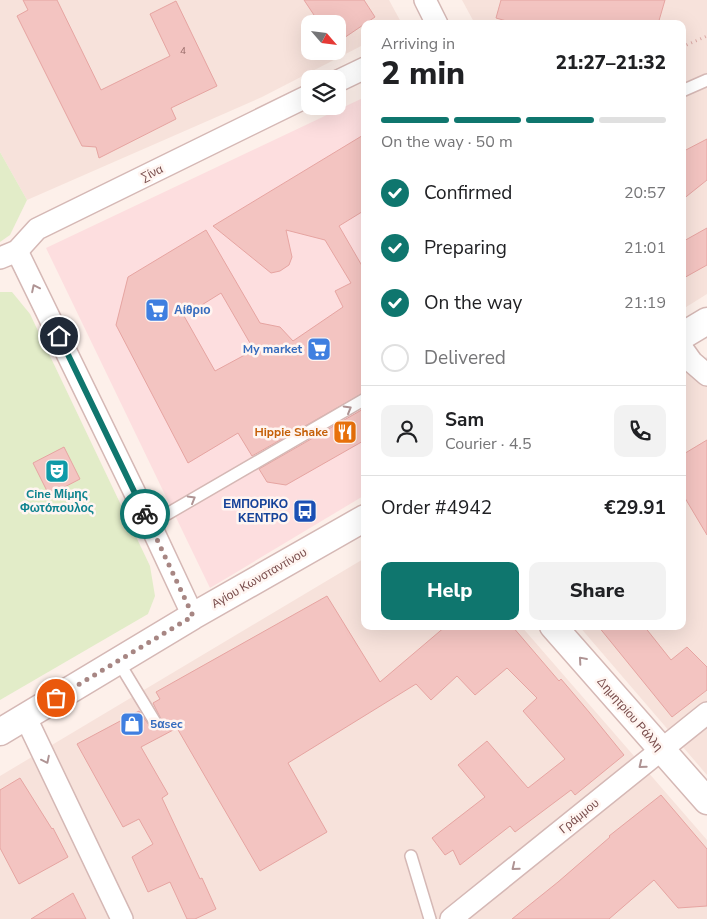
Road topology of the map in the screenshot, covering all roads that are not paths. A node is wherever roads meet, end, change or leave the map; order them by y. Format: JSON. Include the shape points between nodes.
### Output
{"nodes":[{"id":1,"x":425,"y":0,"type":"edge"},
{"id":2,"x":435,"y":20,"type":"edge"},
{"id":3,"x":361,"y":70,"type":"edge"},
{"id":4,"x":346,"y":78,"type":"edge"},
{"id":5,"x":707,"y":80,"type":"edge"},
{"id":6,"x":686,"y":89,"type":"edge"},
{"id":7,"x":301,"y":99,"type":"edge"},
{"id":8,"x":8,"y":254,"type":"edge"},
{"id":9,"x":707,"y":321,"type":"edge"},
{"id":10,"x":686,"y":334,"type":"edge"},
{"id":11,"x":686,"y":354,"type":"edge"},
{"id":12,"x":707,"y":375,"type":"edge"},
{"id":13,"x":361,"y":401,"type":"edge"},
{"id":14,"x":361,"y":520,"type":"edge"},
{"id":15,"x":150,"y":524,"type":"junction"},
{"id":16,"x":193,"y":616,"type":"junction"},
{"id":17,"x":556,"y":630,"type":"edge"},
{"id":18,"x":118,"y":661,"type":"junction"},
{"id":19,"x":707,"y":713,"type":"edge"},
{"id":20,"x":25,"y":716,"type":"junction"},
{"id":21,"x":155,"y":722,"type":"dead end"},
{"id":22,"x":0,"y":732,"type":"edge"},
{"id":23,"x":661,"y":750,"type":"junction"},
{"id":24,"x":707,"y":801,"type":"edge"},
{"id":25,"x":411,"y":856,"type":"dead end"},
{"id":26,"x":122,"y":919,"type":"edge"},
{"id":27,"x":430,"y":919,"type":"edge"},
{"id":28,"x":451,"y":919,"type":"edge"}],
"edges":[{"from":1,"to":2,"type":"street"},
{"from":3,"to":4,"type":"street"},
{"from":5,"to":6,"type":"lane"},
{"from":7,"to":8,"type":"street","name":"Σίνα","via":[[37,229]]},
{"from":15,"to":8,"type":"street","one_way":true},
{"from":9,"to":10,"type":"street"},
{"from":11,"to":12,"type":"street"},
{"from":15,"to":13,"type":"lane","one_way":true},
{"from":14,"to":16,"type":"street","name":"Αγίου Κωνσταντίνου"},
{"from":15,"to":16,"type":"street"},
{"from":16,"to":18,"type":"street","name":"Αγίου Κωνσταντίνου"},
{"from":23,"to":17,"type":"street","name":"Δημητρίου Ράλλη","one_way":true},
{"from":18,"to":20,"type":"street","name":"Αγίου Κωνσταντίνου"},
{"from":18,"to":21,"type":"lane"},
{"from":19,"to":23,"type":"street","name":"Γράμμου"},
{"from":20,"to":22,"type":"street","name":"Αγίου Κωνσταντίνου"},
{"from":20,"to":26,"type":"street","one_way":true},
{"from":23,"to":24,"type":"street","name":"Δημητρίου Ράλλη"},
{"from":23,"to":28,"type":"street","name":"Γράμμου","one_way":true},
{"from":25,"to":27,"type":"lane"}]}
